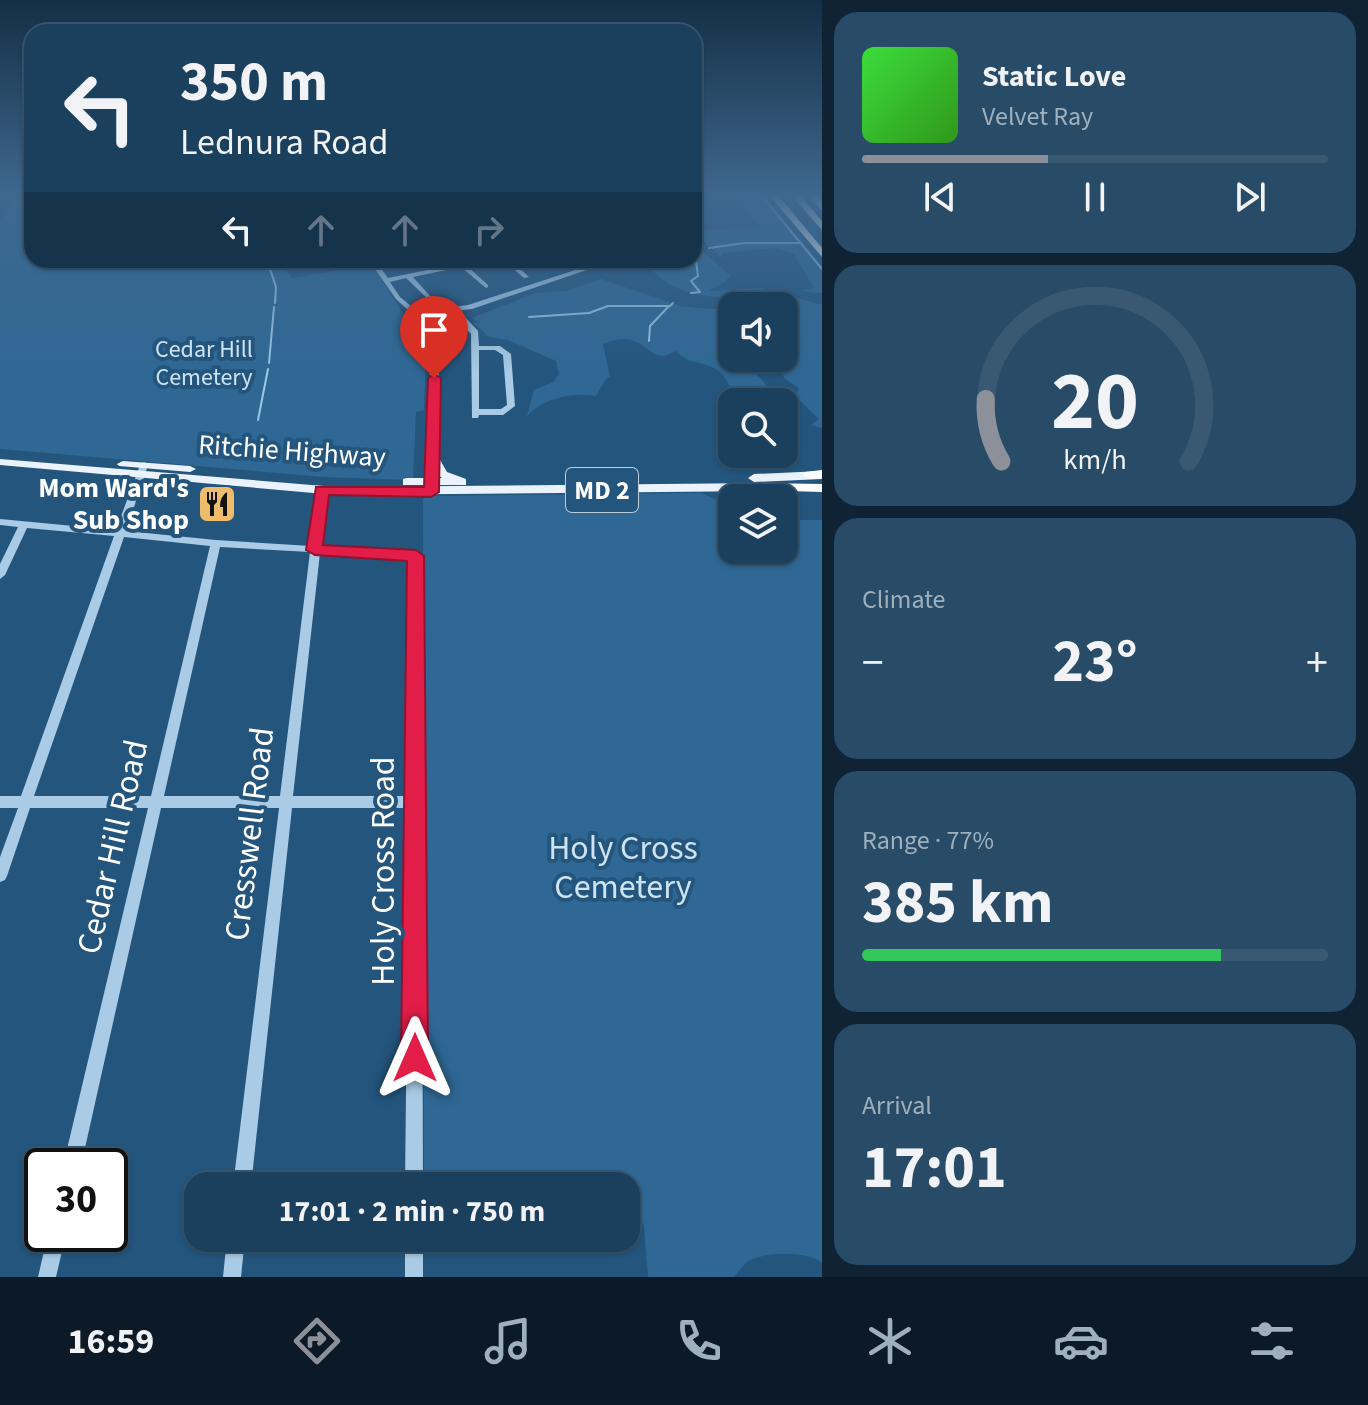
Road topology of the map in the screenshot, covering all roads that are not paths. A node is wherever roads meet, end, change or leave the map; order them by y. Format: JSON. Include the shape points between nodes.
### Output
{"nodes":[{"id":1,"x":378,"y":268,"type":"edge"},
{"id":2,"x":447,"y":268,"type":"edge"},
{"id":3,"x":465,"y":268,"type":"edge"},
{"id":4,"x":515,"y":268,"type":"edge"},
{"id":5,"x":588,"y":268,"type":"edge"},
{"id":6,"x":408,"y":276,"type":"junction"},
{"id":7,"x":526,"y":277,"type":"dead end"},
{"id":8,"x":388,"y":280,"type":"junction"},
{"id":9,"x":486,"y":286,"type":"dead end"},
{"id":10,"x":429,"y":298,"type":"dead end"},
{"id":11,"x":407,"y":306,"type":"junction"},
{"id":12,"x":469,"y":307,"type":"junction"},
{"id":13,"x":437,"y":311,"type":"junction"},
{"id":14,"x":460,"y":318,"type":"junction"},
{"id":15,"x":424,"y":322,"type":"junction"},
{"id":16,"x":451,"y":328,"type":"junction"},
{"id":17,"x":435,"y":342,"type":"junction"},
{"id":18,"x":475,"y":343,"type":"junction"},
{"id":19,"x":0,"y":452,"type":"edge"},
{"id":20,"x":432,"y":455,"type":"junction"},
{"id":21,"x":0,"y":462,"type":"edge"},
{"id":22,"x":142,"y":470,"type":"junction"},
{"id":23,"x":818,"y":475,"type":"edge"},
{"id":24,"x":462,"y":482,"type":"junction"},
{"id":25,"x":798,"y":486,"type":"edge"},
{"id":26,"x":822,"y":486,"type":"edge"},
{"id":27,"x":431,"y":487,"type":"junction"},
{"id":28,"x":718,"y":487,"type":"edge"},
{"id":29,"x":322,"y":490,"type":"junction"},
{"id":30,"x":0,"y":522,"type":"edge"},
{"id":31,"x":24,"y":524,"type":"junction"},
{"id":32,"x":120,"y":534,"type":"junction"},
{"id":33,"x":216,"y":543,"type":"junction"},
{"id":34,"x":315,"y":550,"type":"junction"},
{"id":35,"x":0,"y":575,"type":"edge"},
{"id":36,"x":0,"y":802,"type":"edge"},
{"id":37,"x":26,"y":802,"type":"junction"},
{"id":38,"x":157,"y":802,"type":"junction"},
{"id":39,"x":415,"y":802,"type":"junction"},
{"id":40,"x":286,"y":803,"type":"junction"},
{"id":41,"x":0,"y":876,"type":"edge"},
{"id":42,"x":76,"y":1148,"type":"edge"},
{"id":43,"x":244,"y":1172,"type":"edge"},
{"id":44,"x":414,"y":1172,"type":"edge"},
{"id":45,"x":53,"y":1252,"type":"edge"},
{"id":46,"x":235,"y":1252,"type":"edge"},
{"id":47,"x":414,"y":1252,"type":"edge"},
{"id":48,"x":47,"y":1277,"type":"edge"},
{"id":49,"x":232,"y":1277,"type":"edge"},
{"id":50,"x":414,"y":1277,"type":"edge"}],
"edges":[{"from":1,"to":8,"type":"street"},
{"from":2,"to":6,"type":"street"},
{"from":3,"to":9,"type":"street"},
{"from":4,"to":7,"type":"street"},
{"from":5,"to":12,"type":"street"},
{"from":6,"to":8,"type":"street"},
{"from":6,"to":10,"type":"street"},
{"from":8,"to":11,"type":"street"},
{"from":11,"to":13,"type":"street"},
{"from":11,"to":15,"type":"street"},
{"from":12,"to":13,"type":"street"},
{"from":12,"to":14,"type":"street"},
{"from":13,"to":14,"type":"street"},
{"from":13,"to":15,"type":"street","via":[[425,315]]},
{"from":14,"to":16,"type":"street"},
{"from":14,"to":18,"type":"street","via":[[472,328]]},
{"from":15,"to":16,"type":"street"},
{"from":15,"to":17,"type":"street"},
{"from":16,"to":17,"type":"street"},
{"from":16,"to":18,"type":"street","via":[[468,330]]},
{"from":17,"to":20,"type":"street"},
{"from":18,"to":18,"type":"street","via":[[475,414],[503,412],[511,406],[507,354]]},
{"from":19,"to":22,"type":"main road","name":"Ritchie Highway","number":"MD 2"},
{"from":20,"to":24,"type":"main road","via":[[442,474]]},
{"from":20,"to":27,"type":"street"},
{"from":21,"to":22,"type":"main road","name":"Ritchie Highway","number":"MD 2"},
{"from":22,"to":27,"type":"main road","name":"Ritchie Highway","number":"MD 2"},
{"from":22,"to":29,"type":"main road","name":"Ritchie Highway","number":"MD 2"},
{"from":22,"to":32,"type":"street"},
{"from":23,"to":24,"type":"main road","name":"Ritchie Highway","number":"MD 2"},
{"from":24,"to":27,"type":"main road","name":"Ritchie Highway","number":"MD 2"},
{"from":25,"to":26,"type":"highway"},
{"from":27,"to":28,"type":"main road","name":"Ritchie Highway","number":"MD 2"},
{"from":27,"to":29,"type":"main road","name":"Ritchie Highway","number":"MD 2"},
{"from":29,"to":34,"type":"street","name":"Cresswell Road"},
{"from":30,"to":31,"type":"street"},
{"from":31,"to":32,"type":"street"},
{"from":31,"to":35,"type":"street"},
{"from":32,"to":33,"type":"street"},
{"from":32,"to":37,"type":"street"},
{"from":33,"to":34,"type":"street"},
{"from":33,"to":38,"type":"street","name":"Cedar Hill Road"},
{"from":34,"to":39,"type":"street","name":"Holy Cross Road","via":[[416,556]]},
{"from":34,"to":40,"type":"street","name":"Cresswell Road"},
{"from":36,"to":37,"type":"street"},
{"from":37,"to":38,"type":"street"},
{"from":37,"to":41,"type":"street"},
{"from":38,"to":40,"type":"street"},
{"from":38,"to":42,"type":"street","name":"Cedar Hill Road"},
{"from":39,"to":40,"type":"street"},
{"from":39,"to":44,"type":"street","name":"Holy Cross Road"},
{"from":40,"to":43,"type":"street","name":"Cresswell Road"},
{"from":45,"to":48,"type":"street"},
{"from":46,"to":49,"type":"street"},
{"from":47,"to":50,"type":"street"}]}
